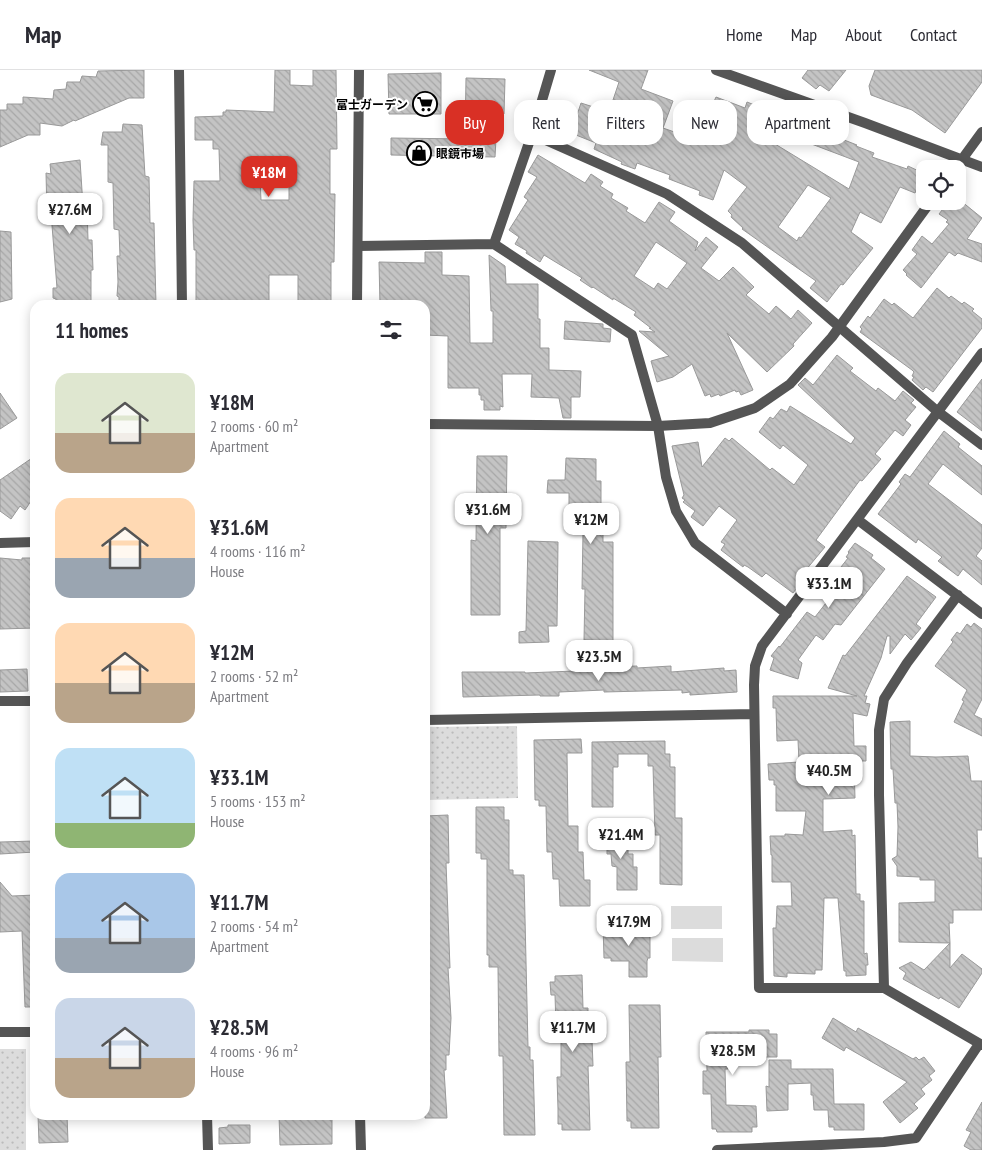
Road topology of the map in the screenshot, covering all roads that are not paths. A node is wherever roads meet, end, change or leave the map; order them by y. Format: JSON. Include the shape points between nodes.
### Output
{"nodes":[{"id":1,"x":179,"y":70,"type":"edge"},
{"id":2,"x":359,"y":70,"type":"edge"},
{"id":3,"x":551,"y":70,"type":"edge"},
{"id":4,"x":716,"y":70,"type":"edge"},
{"id":5,"x":542,"y":100,"type":"edge"},
{"id":6,"x":982,"y":132,"type":"edge"},
{"id":7,"x":528,"y":145,"type":"edge"},
{"id":8,"x":557,"y":145,"type":"edge"},
{"id":9,"x":962,"y":160,"type":"joint"},
{"id":10,"x":966,"y":161,"type":"edge"},
{"id":11,"x":982,"y":167,"type":"edge"},
{"id":12,"x":924,"y":210,"type":"edge"},
{"id":13,"x":494,"y":244,"type":"junction"},
{"id":14,"x":358,"y":246,"type":"junction"},
{"id":15,"x":182,"y":300,"type":"edge"},
{"id":16,"x":357,"y":300,"type":"edge"},
{"id":17,"x":840,"y":327,"type":"junction"},
{"id":18,"x":982,"y":353,"type":"edge"},
{"id":19,"x":937,"y":411,"type":"junction"},
{"id":20,"x":430,"y":424,"type":"edge"},
{"id":21,"x":658,"y":426,"type":"junction"},
{"id":22,"x":982,"y":445,"type":"edge"},
{"id":23,"x":858,"y":520,"type":"junction"},
{"id":24,"x":0,"y":542,"type":"edge"},
{"id":25,"x":30,"y":542,"type":"edge"},
{"id":26,"x":958,"y":596,"type":"junction"},
{"id":27,"x":787,"y":614,"type":"junction"},
{"id":28,"x":982,"y":614,"type":"edge"},
{"id":29,"x":0,"y":700,"type":"edge"},
{"id":30,"x":30,"y":700,"type":"edge"},
{"id":31,"x":754,"y":714,"type":"junction"},
{"id":32,"x":430,"y":720,"type":"edge"},
{"id":33,"x":884,"y":988,"type":"junction"},
{"id":34,"x":0,"y":1032,"type":"edge"},
{"id":35,"x":30,"y":1032,"type":"edge"},
{"id":36,"x":981,"y":1045,"type":"edge"},
{"id":37,"x":207,"y":1120,"type":"edge"},
{"id":38,"x":360,"y":1120,"type":"edge"},
{"id":39,"x":208,"y":1150,"type":"edge"},
{"id":40,"x":361,"y":1150,"type":"edge"},
{"id":41,"x":717,"y":1150,"type":"edge"}],
"edges":[{"from":1,"to":15,"type":"street"},
{"from":2,"to":14,"type":"street"},
{"from":3,"to":5,"type":"street"},
{"from":4,"to":9,"type":"street"},
{"from":6,"to":9,"type":"street"},
{"from":7,"to":13,"type":"street"},
{"from":8,"to":17,"type":"street","via":[[667,194],[742,243]]},
{"from":10,"to":11,"type":"street"},
{"from":12,"to":17,"type":"street"},
{"from":13,"to":14,"type":"street"},
{"from":13,"to":21,"type":"street","via":[[632,335]]},
{"from":14,"to":16,"type":"street"},
{"from":17,"to":19,"type":"street"},
{"from":17,"to":21,"type":"street","via":[[790,384],[755,408],[710,423]]},
{"from":18,"to":19,"type":"street"},
{"from":19,"to":22,"type":"street"},
{"from":19,"to":23,"type":"street"},
{"from":20,"to":21,"type":"street"},
{"from":21,"to":27,"type":"street","via":[[666,477],[676,511],[695,543]]},
{"from":23,"to":26,"type":"street"},
{"from":23,"to":27,"type":"street"},
{"from":24,"to":25,"type":"street"},
{"from":26,"to":28,"type":"street"},
{"from":26,"to":33,"type":"street","via":[[884,699],[879,730]]},
{"from":27,"to":31,"type":"street","via":[[762,646],[755,666]]},
{"from":29,"to":30,"type":"street"},
{"from":31,"to":32,"type":"street"},
{"from":31,"to":33,"type":"street","via":[[759,988]]},
{"from":33,"to":36,"type":"street"},
{"from":34,"to":35,"type":"street"},
{"from":36,"to":41,"type":"street","via":[[916,1138]]},
{"from":37,"to":39,"type":"street"},
{"from":38,"to":40,"type":"street"}]}
